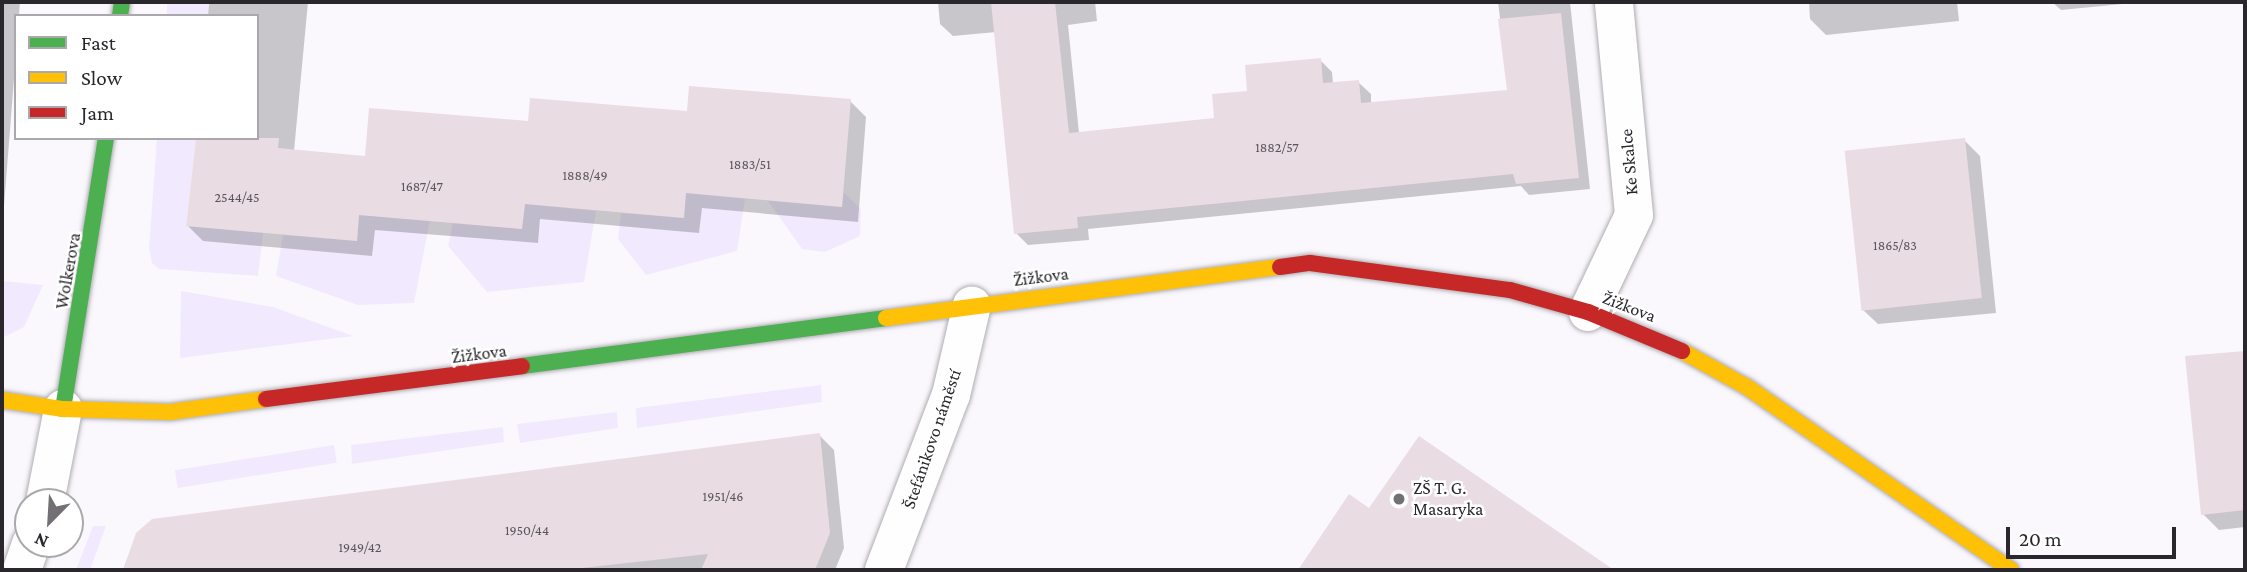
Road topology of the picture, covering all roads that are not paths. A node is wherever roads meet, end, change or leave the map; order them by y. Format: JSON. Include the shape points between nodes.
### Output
{"nodes":[{"id":1,"x":1614,"y":2,"type":"edge"},
{"id":2,"x":106,"y":140,"type":"edge"},
{"id":3,"x":972,"y":305,"type":"junction"},
{"id":4,"x":1588,"y":312,"type":"junction"},
{"id":5,"x":2,"y":400,"type":"edge"},
{"id":6,"x":63,"y":409,"type":"junction"},
{"id":7,"x":48,"y":488,"type":"edge"},
{"id":8,"x":884,"y":570,"type":"edge"},
{"id":9,"x":2011,"y":570,"type":"edge"}],
"edges":[{"from":1,"to":4,"type":"street","name":"Ke Skalce","via":[[1634,215]]},
{"from":2,"to":6,"type":"main road","name":"Wolkerova"},
{"from":3,"to":4,"type":"main road","name":"Žižkova","via":[[1310,263],[1510,290]]},
{"from":3,"to":6,"type":"main road","name":"Žižkova","via":[[838,328],[170,412]]},
{"from":3,"to":8,"type":"street","name":"Štefánikovo náměstí","via":[[945,414]]},
{"from":4,"to":9,"type":"main road","name":"Žižkova","via":[[1661,340],[1746,387]]},
{"from":5,"to":6,"type":"main road","name":"Žižkova"},
{"from":6,"to":7,"type":"street"}]}
